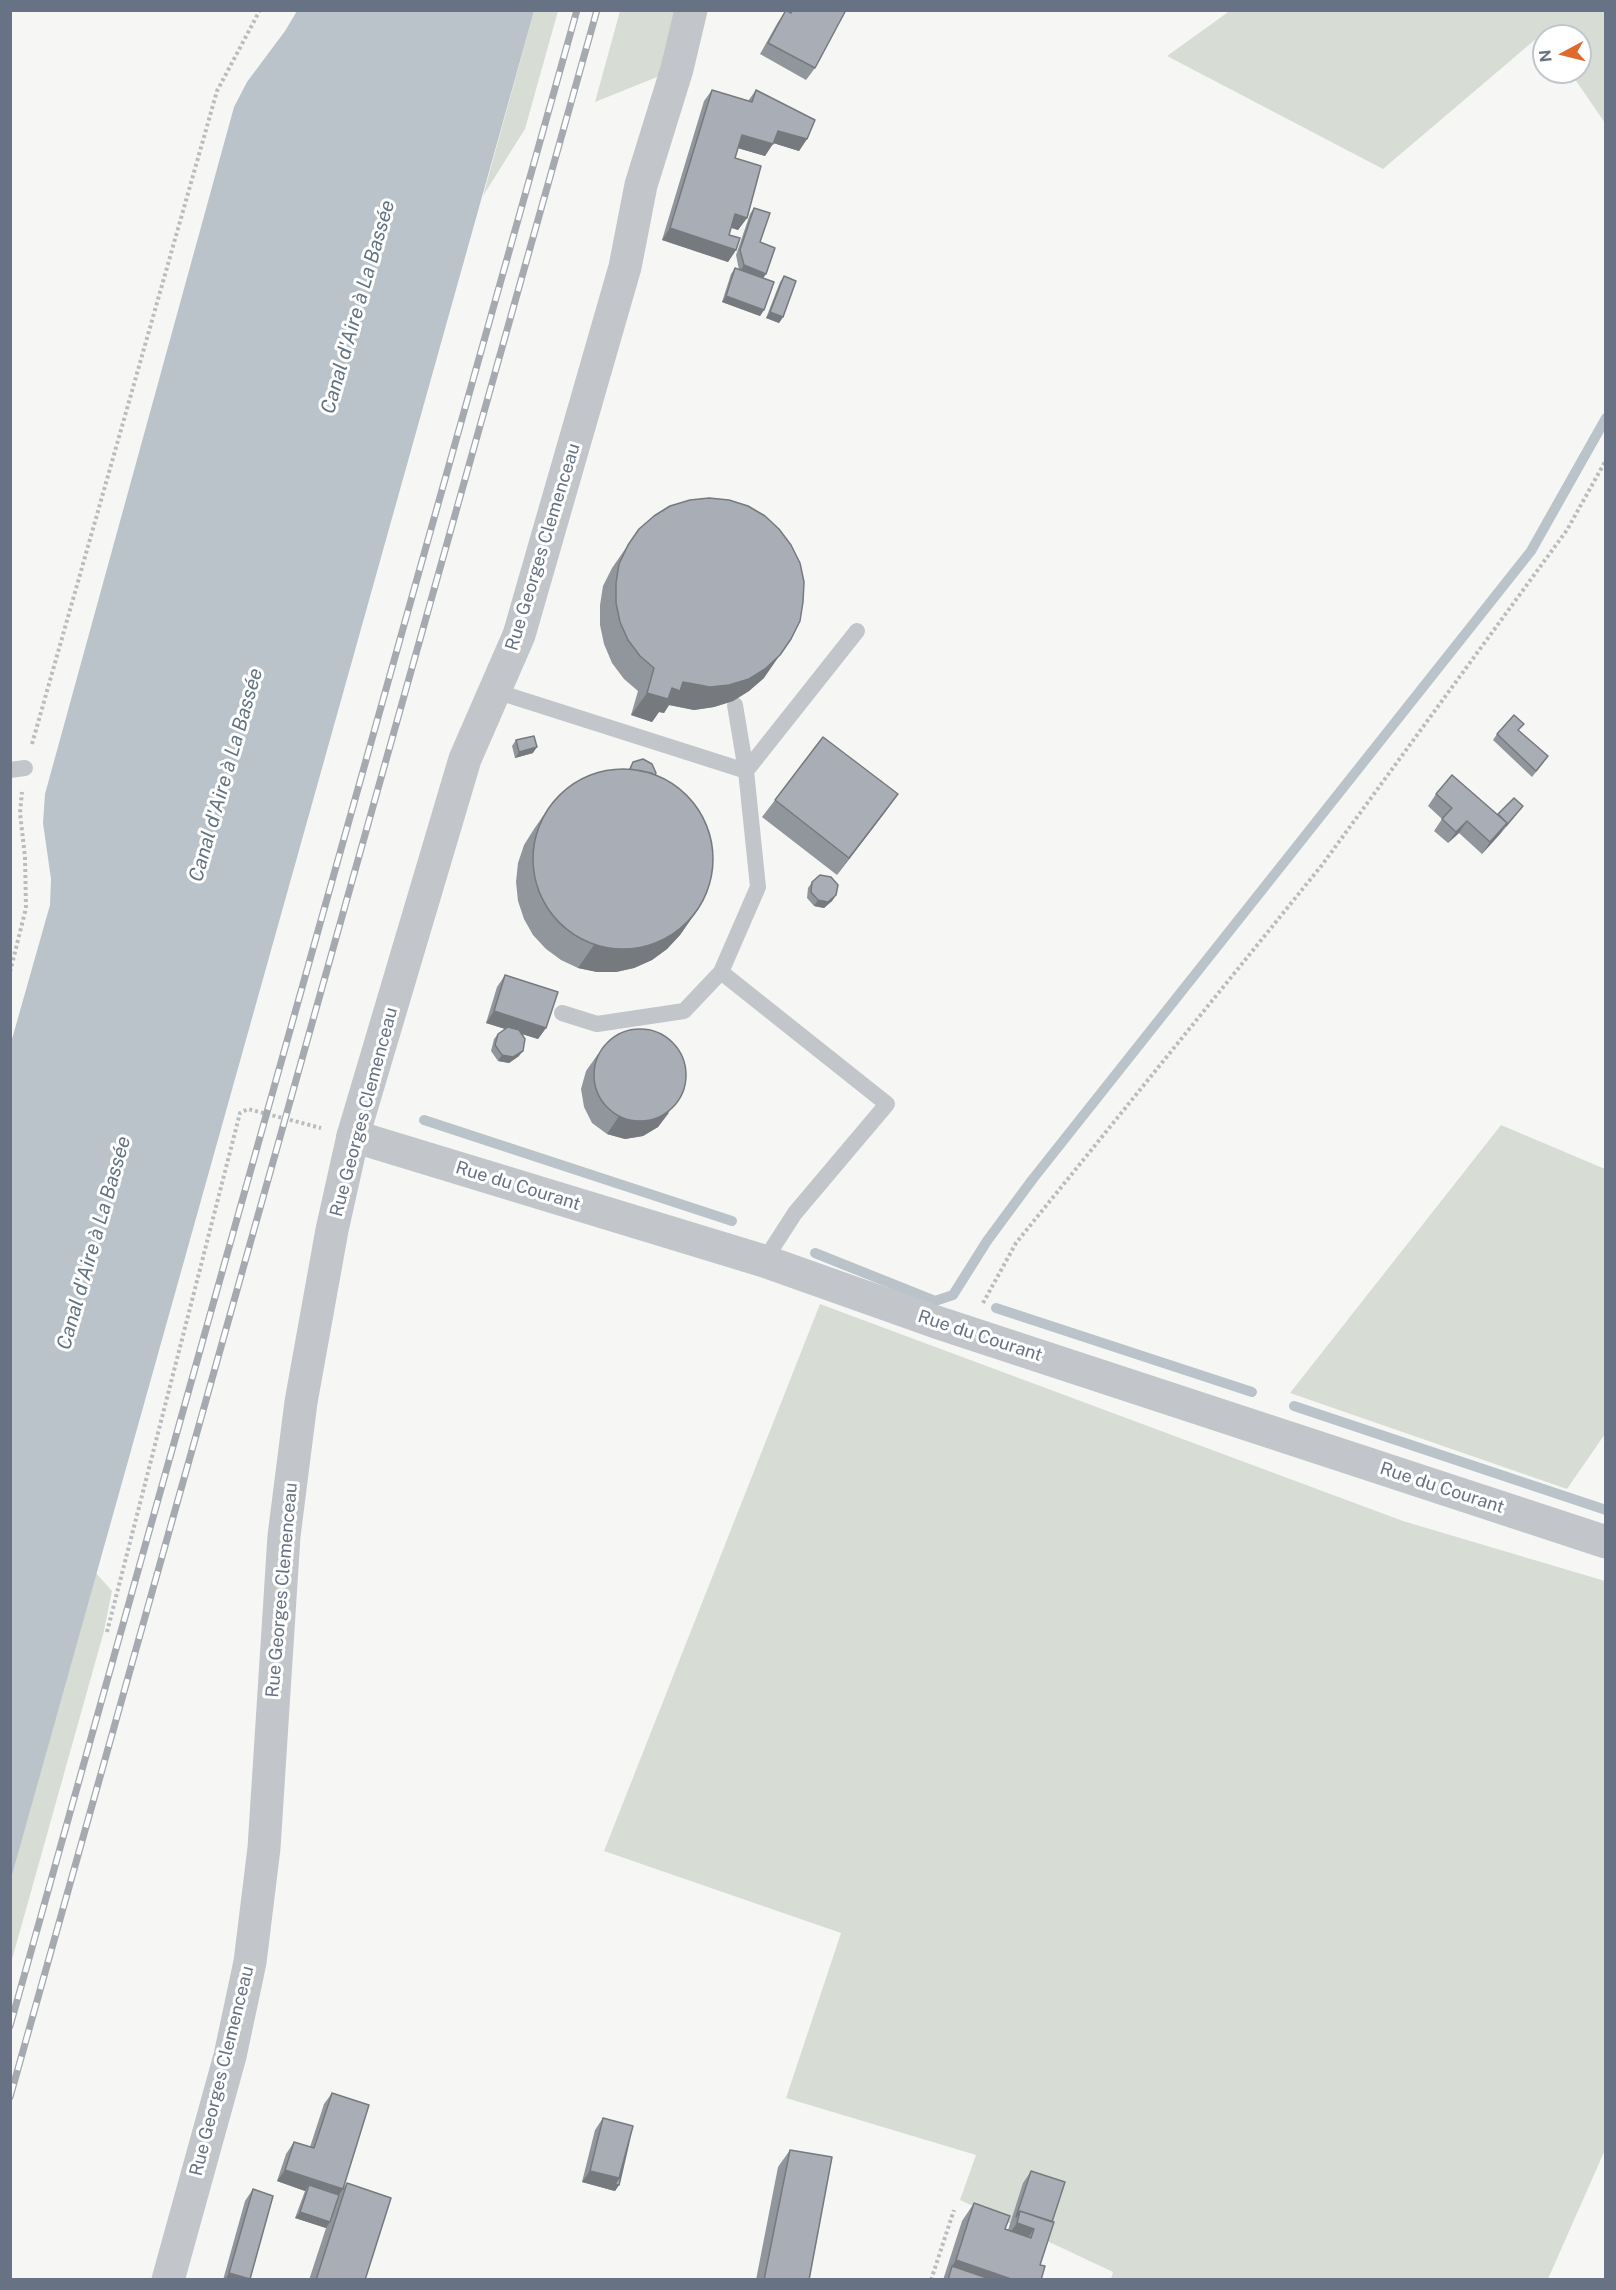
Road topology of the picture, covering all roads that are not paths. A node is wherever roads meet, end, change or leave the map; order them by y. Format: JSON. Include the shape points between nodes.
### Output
{"nodes":[{"id":1,"x":691,"y":10,"type":"edge"},
{"id":2,"x":857,"y":631,"type":"dead end"},
{"id":3,"x":495,"y":691,"type":"junction"},
{"id":4,"x":735,"y":705,"type":"edge"},
{"id":5,"x":746,"y":771,"type":"junction"},
{"id":6,"x":721,"y":972,"type":"junction"},
{"id":7,"x":562,"y":1013,"type":"dead end"},
{"id":8,"x":354,"y":1136,"type":"junction"},
{"id":9,"x":764,"y":1260,"type":"junction"},
{"id":10,"x":1605,"y":1542,"type":"edge"},
{"id":11,"x":168,"y":2280,"type":"edge"}],
"edges":[{"from":1,"to":3,"type":"street","name":"Rue Georges Clemenceau","via":[[641,185],[625,267],[569,462],[519,635]]},
{"from":2,"to":5,"type":"lane"},
{"from":3,"to":5,"type":"lane"},
{"from":3,"to":8,"type":"street","name":"Rue Georges Clemenceau","via":[[465,759]]},
{"from":4,"to":5,"type":"lane"},
{"from":5,"to":6,"type":"lane","via":[[758,887]]},
{"from":6,"to":7,"type":"lane","via":[[684,1011],[597,1024]]},
{"from":6,"to":9,"type":"lane","via":[[887,1104],[795,1213]]},
{"from":8,"to":9,"type":"street","name":"Rue du Courant"},
{"from":8,"to":11,"type":"street","name":"Rue Georges Clemenceau","via":[[332,1230],[301,1402],[285,1525],[264,1848],[250,1962],[230,2056]]},
{"from":9,"to":10,"type":"street","name":"Rue du Courant","via":[[967,1332]]}]}
